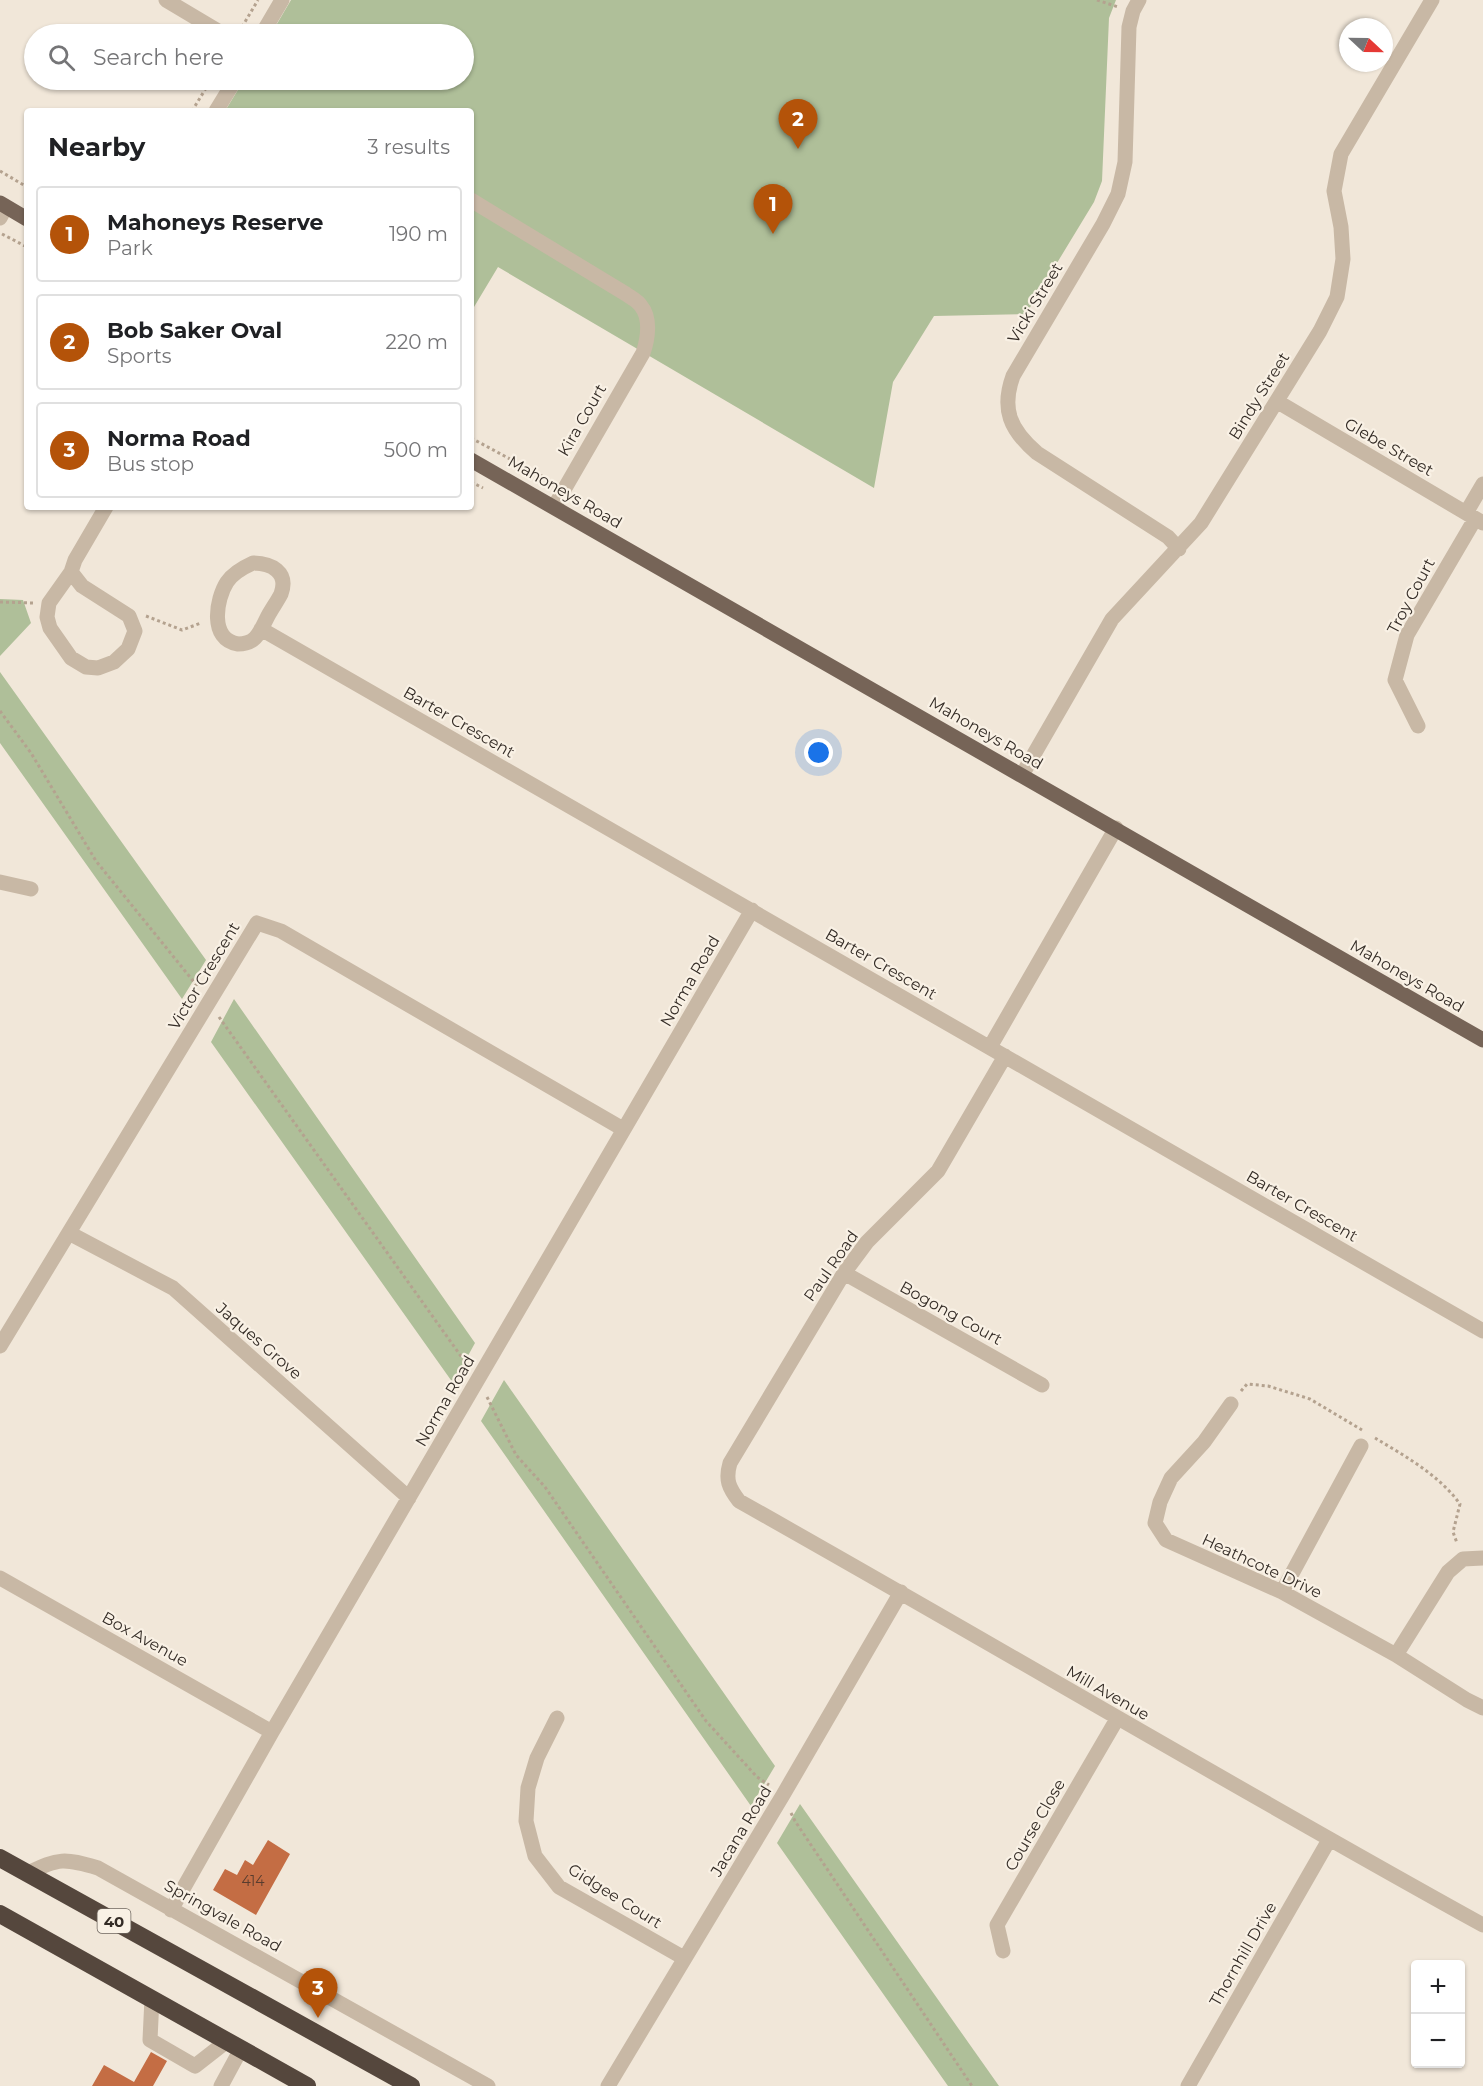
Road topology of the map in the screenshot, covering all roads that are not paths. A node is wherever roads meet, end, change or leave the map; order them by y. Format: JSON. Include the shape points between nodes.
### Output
{"nodes":[{"id":1,"x":166,"y":0,"type":"edge"},
{"id":2,"x":282,"y":0,"type":"edge"},
{"id":3,"x":1432,"y":0,"type":"edge"},
{"id":4,"x":1136,"y":5,"type":"edge"},
{"id":5,"x":206,"y":24,"type":"edge"},
{"id":6,"x":268,"y":24,"type":"edge"},
{"id":7,"x":229,"y":90,"type":"edge"},
{"id":8,"x":218,"y":108,"type":"edge"},
{"id":9,"x":474,"y":202,"type":"edge"},
{"id":10,"x":2,"y":209,"type":"edge"},
{"id":11,"x":24,"y":218,"type":"edge"},
{"id":12,"x":1278,"y":402,"type":"junction"},
{"id":13,"x":474,"y":462,"type":"edge"},
{"id":14,"x":1483,"y":484,"type":"edge"},
{"id":15,"x":554,"y":507,"type":"junction"},
{"id":16,"x":104,"y":510,"type":"edge"},
{"id":17,"x":1475,"y":518,"type":"edge"},
{"id":18,"x":1179,"y":549,"type":"junction"},
{"id":19,"x":71,"y":572,"type":"junction"},
{"id":20,"x":261,"y":629,"type":"junction"},
{"id":21,"x":1418,"y":726,"type":"dead end"},
{"id":22,"x":1022,"y":775,"type":"junction"},
{"id":23,"x":1116,"y":828,"type":"junction"},
{"id":24,"x":0,"y":882,"type":"edge"},
{"id":25,"x":31,"y":889,"type":"dead end"},
{"id":26,"x":752,"y":910,"type":"junction"},
{"id":27,"x":1483,"y":1041,"type":"edge"},
{"id":28,"x":990,"y":1047,"type":"junction"},
{"id":29,"x":1005,"y":1056,"type":"junction"},
{"id":30,"x":623,"y":1129,"type":"junction"},
{"id":31,"x":69,"y":1233,"type":"junction"},
{"id":32,"x":844,"y":1274,"type":"junction"},
{"id":33,"x":1483,"y":1331,"type":"edge"},
{"id":34,"x":0,"y":1346,"type":"edge"},
{"id":35,"x":1042,"y":1385,"type":"dead end"},
{"id":36,"x":1231,"y":1404,"type":"dead end"},
{"id":37,"x":1361,"y":1446,"type":"dead end"},
{"id":38,"x":727,"y":1480,"type":"joint"},
{"id":39,"x":409,"y":1498,"type":"junction"},
{"id":40,"x":1483,"y":1558,"type":"edge"},
{"id":41,"x":0,"y":1578,"type":"edge"},
{"id":42,"x":901,"y":1592,"type":"junction"},
{"id":43,"x":1282,"y":1592,"type":"junction"},
{"id":44,"x":1396,"y":1654,"type":"junction"},
{"id":45,"x":1483,"y":1708,"type":"edge"},
{"id":46,"x":557,"y":1718,"type":"dead end"},
{"id":47,"x":1117,"y":1719,"type":"junction"},
{"id":48,"x":272,"y":1731,"type":"junction"},
{"id":49,"x":1329,"y":1840,"type":"junction"},
{"id":50,"x":0,"y":1858,"type":"edge"},
{"id":51,"x":28,"y":1873,"type":"junction"},
{"id":52,"x":171,"y":1910,"type":"junction"},
{"id":53,"x":0,"y":1914,"type":"edge"},
{"id":54,"x":1483,"y":1925,"type":"edge"},
{"id":55,"x":1003,"y":1951,"type":"dead end"},
{"id":56,"x":684,"y":1958,"type":"junction"},
{"id":57,"x":152,"y":1998,"type":"junction"},
{"id":58,"x":234,"y":2045,"type":"junction"},
{"id":59,"x":460,"y":2079,"type":"edge"},
{"id":60,"x":221,"y":2086,"type":"edge"},
{"id":61,"x":307,"y":2086,"type":"edge"},
{"id":62,"x":411,"y":2086,"type":"edge"},
{"id":63,"x":488,"y":2086,"type":"edge"},
{"id":64,"x":608,"y":2086,"type":"edge"},
{"id":65,"x":1188,"y":2086,"type":"edge"}],
"edges":[{"from":1,"to":5,"type":"street"},
{"from":2,"to":6,"type":"street"},
{"from":3,"to":12,"type":"street","name":"Bindy Street","via":[[1341,154],[1335,191],[1343,258],[1337,297]]},
{"from":4,"to":18,"type":"street","name":"Vicki Street","via":[[1128,27],[1125,162],[1118,194],[1013,376],[1006,404],[1014,427],[1037,453],[1168,537]]},
{"from":7,"to":8,"type":"street"},
{"from":9,"to":15,"type":"street","name":"Kira Court","via":[[626,294],[642,306],[647,322],[648,339],[643,352]]},
{"from":10,"to":11,"type":"main road"},
{"from":12,"to":17,"type":"street","name":"Glebe Street"},
{"from":12,"to":18,"type":"street","name":"Bindy Street","via":[[1201,523]]},
{"from":13,"to":15,"type":"main road","name":"Mahoneys Road"},
{"from":14,"to":17,"type":"street","name":"Troy Court"},
{"from":15,"to":22,"type":"main road","name":"Mahoneys Road"},
{"from":16,"to":19,"type":"street"},
{"from":17,"to":21,"type":"street","name":"Troy Court","via":[[1407,635],[1395,681]]},
{"from":18,"to":22,"type":"street","name":"Bindy Street","via":[[1112,619]]},
{"from":19,"to":19,"type":"street","via":[[82,586],[129,616],[135,631],[128,649],[114,662],[98,668],[86,667],[71,658],[50,628],[49,603]]},
{"from":20,"to":20,"type":"street","via":[[281,593],[282,580],[277,570],[266,563],[253,563],[228,580],[219,597],[216,618],[221,632],[237,644],[255,638]]},
{"from":20,"to":26,"type":"street","name":"Barter Crescent"},
{"from":22,"to":23,"type":"main road","name":"Mahoneys Road"},
{"from":23,"to":27,"type":"main road","name":"Mahoneys Road"},
{"from":23,"to":28,"type":"street"},
{"from":24,"to":25,"type":"street"},
{"from":26,"to":28,"type":"street","name":"Barter Crescent"},
{"from":26,"to":30,"type":"street","name":"Norma Road"},
{"from":28,"to":29,"type":"street","name":"Barter Crescent"},
{"from":29,"to":32,"type":"street","name":"Paul Road","via":[[938,1171],[867,1242]]},
{"from":29,"to":33,"type":"street","name":"Barter Crescent"},
{"from":30,"to":31,"type":"street","name":"Victor Crescent","via":[[281,931],[257,923]]},
{"from":30,"to":39,"type":"street","name":"Norma Road"},
{"from":31,"to":34,"type":"street","name":"Victor Crescent"},
{"from":31,"to":39,"type":"street","name":"Jaques Grove","via":[[173,1288]]},
{"from":32,"to":35,"type":"street","name":"Bogong Court"},
{"from":32,"to":38,"type":"street","name":"Paul Road","via":[[730,1463]]},
{"from":36,"to":43,"type":"street","name":"Heathcote Drive","via":[[1171,1478],[1155,1523],[1166,1540]]},
{"from":37,"to":43,"type":"street"},
{"from":38,"to":42,"type":"street","name":"Mill Avenue","via":[[739,1501]]},
{"from":39,"to":48,"type":"street","name":"Norma Road"},
{"from":40,"to":44,"type":"street","via":[[1463,1559],[1448,1572]]},
{"from":41,"to":48,"type":"street","name":"Box Avenue"},
{"from":42,"to":47,"type":"street","name":"Mill Avenue"},
{"from":42,"to":56,"type":"street","name":"Jacana Road"},
{"from":43,"to":44,"type":"street","name":"Heathcote Drive"},
{"from":44,"to":45,"type":"street","name":"Heathcote Drive"},
{"from":46,"to":56,"type":"street","name":"Gidgee Court","via":[[537,1758],[528,1788],[525,1821],[535,1856],[559,1887]]},
{"from":47,"to":49,"type":"street","name":"Mill Avenue"},
{"from":47,"to":55,"type":"street","name":"Course Close","via":[[997,1925]]},
{"from":48,"to":52,"type":"street","name":"Norma Road"},
{"from":49,"to":54,"type":"street","name":"Mill Avenue"},
{"from":49,"to":65,"type":"street","name":"Thornhill Drive"},
{"from":50,"to":51,"type":"highway","number":"40"},
{"from":51,"to":52,"type":"street","name":"Springvale Road","via":[[53,1861],[83,1864],[98,1868]]},
{"from":51,"to":62,"type":"highway","number":"40"},
{"from":52,"to":59,"type":"street","name":"Springvale Road"},
{"from":53,"to":57,"type":"highway"},
{"from":56,"to":64,"type":"street","name":"Jacana Road"},
{"from":57,"to":58,"type":"highway"},
{"from":57,"to":58,"type":"street","via":[[150,2040],[195,2066]]},
{"from":58,"to":60,"type":"street"},
{"from":58,"to":61,"type":"highway"},
{"from":59,"to":63,"type":"street","name":"Springvale Road"}]}
